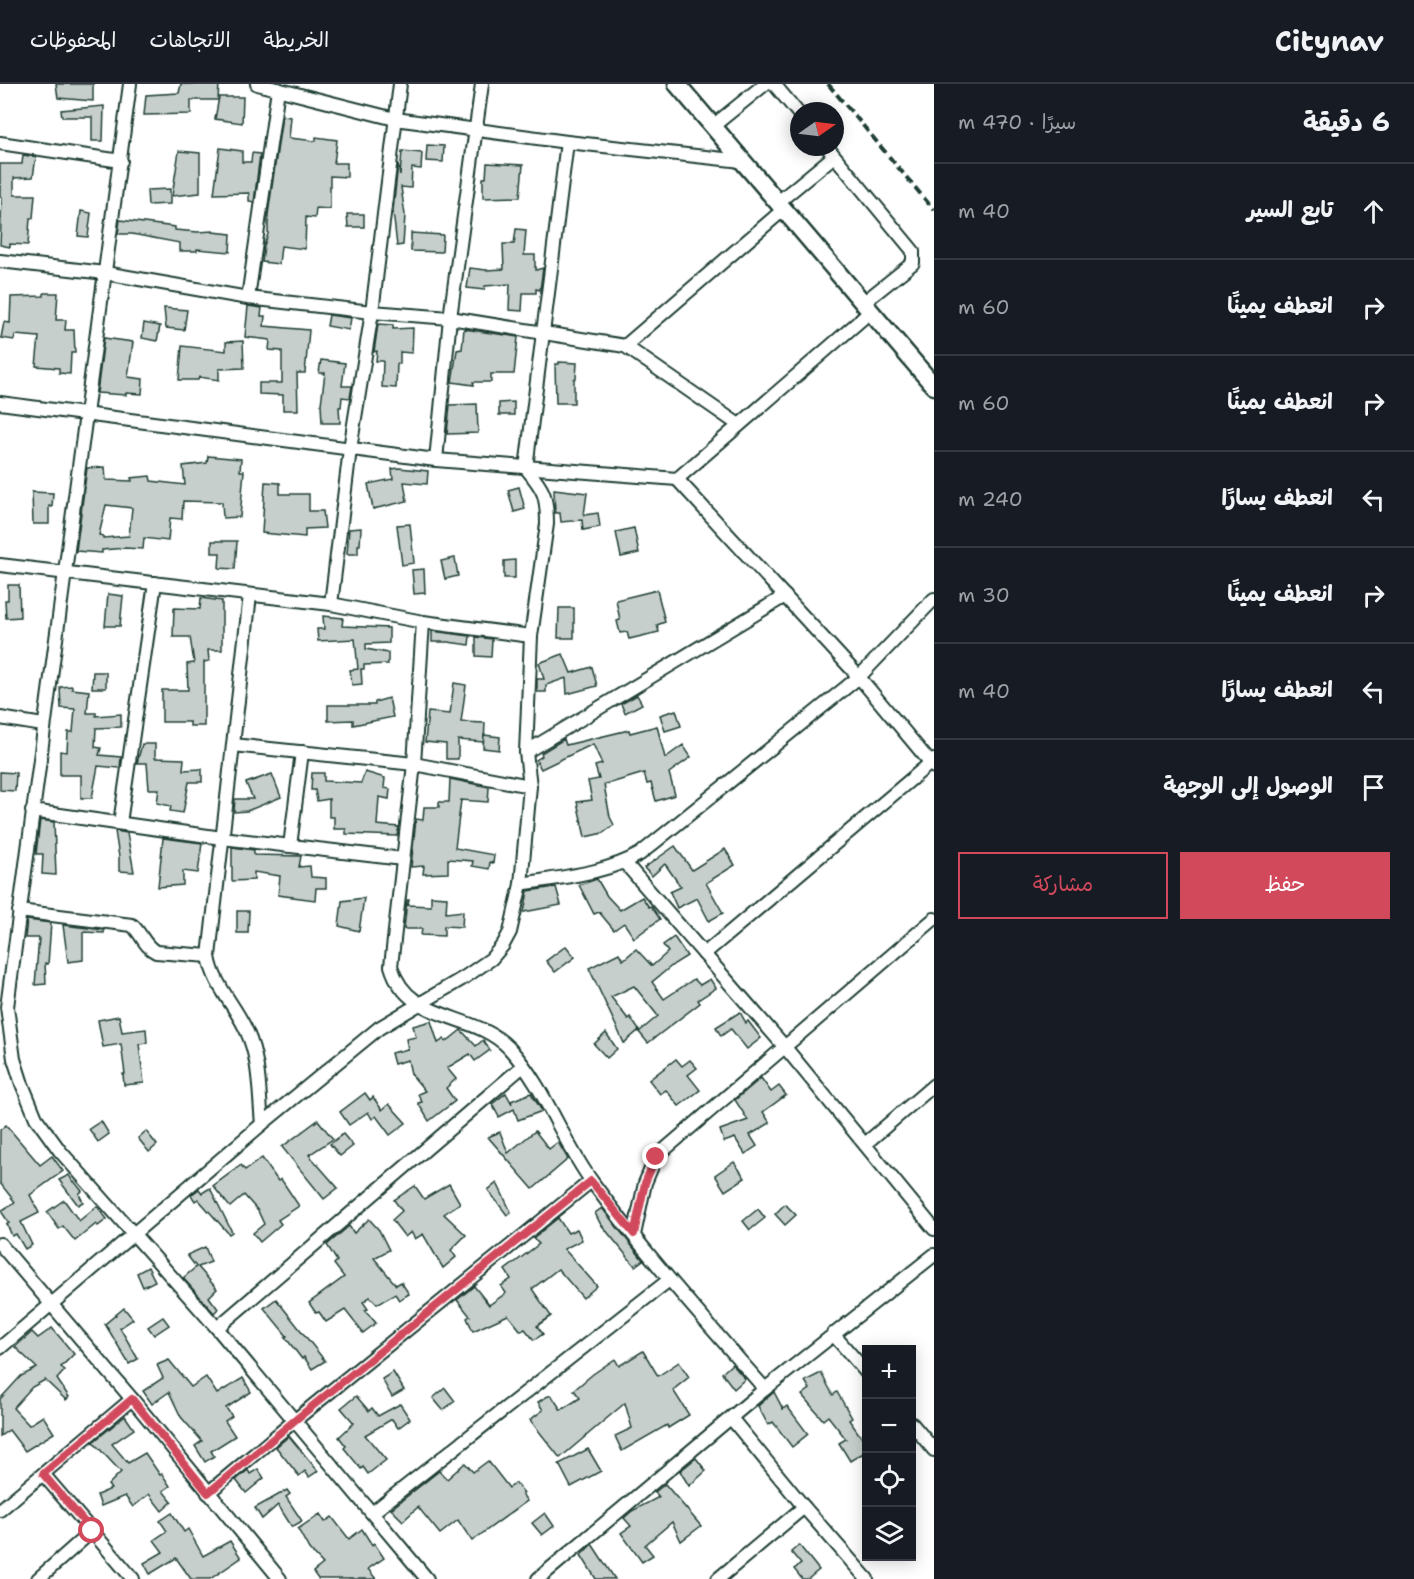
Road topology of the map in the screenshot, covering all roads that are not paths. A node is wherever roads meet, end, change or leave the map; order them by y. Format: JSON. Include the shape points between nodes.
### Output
{"nodes":[{"id":1,"x":130,"y":84,"type":"edge"},
{"id":2,"x":257,"y":84,"type":"edge"},
{"id":3,"x":400,"y":84,"type":"edge"},
{"id":4,"x":482,"y":84,"type":"edge"},
{"id":5,"x":677,"y":84,"type":"edge"},
{"id":6,"x":765,"y":84,"type":"edge"},
{"id":7,"x":774,"y":84,"type":"edge"},
{"id":8,"x":278,"y":89,"type":"junction"},
{"id":9,"x":298,"y":90,"type":"edge"},
{"id":10,"x":790,"y":103,"type":"edge"},
{"id":11,"x":395,"y":119,"type":"junction"},
{"id":12,"x":713,"y":126,"type":"junction"},
{"id":13,"x":476,"y":129,"type":"junction"},
{"id":14,"x":567,"y":142,"type":"junction"},
{"id":15,"x":0,"y":143,"type":"edge"},
{"id":16,"x":825,"y":156,"type":"edge"},
{"id":17,"x":834,"y":156,"type":"edge"},
{"id":18,"x":121,"y":161,"type":"junction"},
{"id":19,"x":742,"y":161,"type":"junction"},
{"id":20,"x":780,"y":206,"type":"junction"},
{"id":21,"x":0,"y":261,"type":"edge"},
{"id":22,"x":105,"y":273,"type":"junction"},
{"id":23,"x":248,"y":298,"type":"junction"},
{"id":24,"x":867,"y":308,"type":"junction"},
{"id":25,"x":372,"y":312,"type":"junction"},
{"id":26,"x":450,"y":318,"type":"junction"},
{"id":27,"x":543,"y":333,"type":"junction"},
{"id":28,"x":625,"y":346,"type":"junction"},
{"id":29,"x":934,"y":386,"type":"edge"},
{"id":30,"x":0,"y":403,"type":"edge"},
{"id":31,"x":86,"y":415,"type":"junction"},
{"id":32,"x":739,"y":426,"type":"junction"},
{"id":33,"x":350,"y":449,"type":"junction"},
{"id":34,"x":436,"y":460,"type":"junction"},
{"id":35,"x":526,"y":468,"type":"junction"},
{"id":36,"x":677,"y":478,"type":"junction"},
{"id":37,"x":0,"y":565,"type":"edge"},
{"id":38,"x":64,"y":573,"type":"junction"},
{"id":39,"x":155,"y":584,"type":"junction"},
{"id":40,"x":250,"y":595,"type":"junction"},
{"id":41,"x":785,"y":596,"type":"junction"},
{"id":42,"x":934,"y":599,"type":"edge"},
{"id":43,"x":331,"y":604,"type":"junction"},
{"id":44,"x":423,"y":622,"type":"junction"},
{"id":45,"x":531,"y":636,"type":"junction"},
{"id":46,"x":859,"y":677,"type":"junction"},
{"id":47,"x":0,"y":718,"type":"edge"},
{"id":48,"x":44,"y":725,"type":"junction"},
{"id":49,"x":233,"y":744,"type":"junction"},
{"id":50,"x":302,"y":752,"type":"junction"},
{"id":51,"x":526,"y":752,"type":"junction"},
{"id":52,"x":414,"y":764,"type":"junction"},
{"id":53,"x":933,"y":764,"type":"edge"},
{"id":54,"x":530,"y":786,"type":"junction"},
{"id":55,"x":32,"y":811,"type":"junction"},
{"id":56,"x":120,"y":823,"type":"junction"},
{"id":57,"x":222,"y":838,"type":"junction"},
{"id":58,"x":290,"y":846,"type":"junction"},
{"id":59,"x":403,"y":860,"type":"junction"},
{"id":60,"x":625,"y":863,"type":"junction"},
{"id":61,"x":521,"y":884,"type":"junction"},
{"id":62,"x":19,"y":911,"type":"junction"},
{"id":63,"x":934,"y":919,"type":"edge"},
{"id":64,"x":704,"y":954,"type":"junction"},
{"id":65,"x":209,"y":957,"type":"junction"},
{"id":66,"x":418,"y":1005,"type":"junction"},
{"id":67,"x":3,"y":1007,"type":"edge"},
{"id":68,"x":784,"y":1046,"type":"junction"},
{"id":69,"x":523,"y":1066,"type":"junction"},
{"id":70,"x":934,"y":1085,"type":"edge"},
{"id":71,"x":262,"y":1125,"type":"junction"},
{"id":72,"x":865,"y":1144,"type":"junction"},
{"id":73,"x":591,"y":1181,"type":"junction"},
{"id":74,"x":934,"y":1229,"type":"edge"},
{"id":75,"x":134,"y":1233,"type":"junction"},
{"id":76,"x":634,"y":1234,"type":"junction"},
{"id":77,"x":0,"y":1244,"type":"edge"},
{"id":78,"x":934,"y":1255,"type":"edge"},
{"id":79,"x":669,"y":1280,"type":"junction"},
{"id":80,"x":52,"y":1304,"type":"junction"},
{"id":81,"x":217,"y":1328,"type":"junction"},
{"id":82,"x":833,"y":1334,"type":"junction"},
{"id":83,"x":0,"y":1348,"type":"edge"},
{"id":84,"x":862,"y":1366,"type":"edge"},
{"id":85,"x":765,"y":1389,"type":"junction"},
{"id":86,"x":132,"y":1399,"type":"junction"},
{"id":87,"x":731,"y":1418,"type":"junction"},
{"id":88,"x":294,"y":1421,"type":"junction"},
{"id":89,"x":916,"y":1429,"type":"edge"},
{"id":90,"x":934,"y":1450,"type":"edge"},
{"id":91,"x":43,"y":1474,"type":"junction"},
{"id":92,"x":208,"y":1493,"type":"junction"},
{"id":93,"x":804,"y":1507,"type":"junction"},
{"id":94,"x":0,"y":1510,"type":"edge"},
{"id":95,"x":372,"y":1513,"type":"junction"},
{"id":96,"x":92,"y":1531,"type":"junction"},
{"id":97,"x":38,"y":1579,"type":"edge"},
{"id":98,"x":133,"y":1579,"type":"edge"},
{"id":99,"x":280,"y":1579,"type":"edge"},
{"id":100,"x":427,"y":1579,"type":"edge"},
{"id":101,"x":538,"y":1579,"type":"edge"},
{"id":102,"x":718,"y":1579,"type":"edge"},
{"id":103,"x":867,"y":1579,"type":"edge"}],
"edges":[{"from":1,"to":18,"type":"street"},
{"from":2,"to":8,"type":"street"},
{"from":3,"to":11,"type":"street"},
{"from":4,"to":13,"type":"street"},
{"from":5,"to":12,"type":"street"},
{"from":6,"to":12,"type":"street"},
{"from":7,"to":10,"type":"street"},
{"from":8,"to":9,"type":"street"},
{"from":8,"to":23,"type":"street"},
{"from":9,"to":11,"type":"street"},
{"from":11,"to":13,"type":"street"},
{"from":11,"to":25,"type":"street"},
{"from":12,"to":19,"type":"street"},
{"from":13,"to":14,"type":"street"},
{"from":13,"to":26,"type":"street"},
{"from":14,"to":19,"type":"street"},
{"from":14,"to":27,"type":"street"},
{"from":15,"to":18,"type":"street"},
{"from":16,"to":20,"type":"street"},
{"from":17,"to":24,"type":"street","via":[[913,251],[913,263]]},
{"from":18,"to":22,"type":"street"},
{"from":19,"to":20,"type":"street"},
{"from":20,"to":24,"type":"street"},
{"from":20,"to":28,"type":"street"},
{"from":21,"to":22,"type":"street"},
{"from":22,"to":23,"type":"street"},
{"from":22,"to":31,"type":"street"},
{"from":23,"to":25,"type":"street"},
{"from":24,"to":29,"type":"street"},
{"from":24,"to":32,"type":"street"},
{"from":25,"to":26,"type":"street"},
{"from":25,"to":33,"type":"street"},
{"from":26,"to":27,"type":"street"},
{"from":26,"to":34,"type":"street"},
{"from":27,"to":28,"type":"street"},
{"from":27,"to":35,"type":"street"},
{"from":28,"to":32,"type":"street"},
{"from":30,"to":31,"type":"street"},
{"from":31,"to":33,"type":"street"},
{"from":31,"to":38,"type":"street"},
{"from":32,"to":36,"type":"street"},
{"from":33,"to":34,"type":"street"},
{"from":33,"to":43,"type":"street"},
{"from":34,"to":35,"type":"street"},
{"from":35,"to":36,"type":"street"},
{"from":35,"to":45,"type":"street","via":[[543,489],[547,505]]},
{"from":36,"to":41,"type":"street"},
{"from":37,"to":38,"type":"street"},
{"from":38,"to":39,"type":"street"},
{"from":38,"to":48,"type":"street"},
{"from":39,"to":40,"type":"street"},
{"from":39,"to":56,"type":"street"},
{"from":40,"to":43,"type":"street"},
{"from":40,"to":49,"type":"street"},
{"from":41,"to":46,"type":"street"},
{"from":41,"to":51,"type":"street"},
{"from":42,"to":46,"type":"street"},
{"from":43,"to":44,"type":"street"},
{"from":44,"to":45,"type":"street"},
{"from":44,"to":52,"type":"street"},
{"from":45,"to":51,"type":"street"},
{"from":46,"to":53,"type":"street"},
{"from":46,"to":60,"type":"street"},
{"from":47,"to":48,"type":"street"},
{"from":48,"to":55,"type":"street"},
{"from":49,"to":50,"type":"street"},
{"from":49,"to":57,"type":"street"},
{"from":50,"to":52,"type":"street"},
{"from":50,"to":58,"type":"street"},
{"from":51,"to":54,"type":"street"},
{"from":52,"to":54,"type":"street"},
{"from":52,"to":59,"type":"street"},
{"from":53,"to":64,"type":"street"},
{"from":54,"to":61,"type":"street"},
{"from":55,"to":56,"type":"street"},
{"from":55,"to":62,"type":"street"},
{"from":56,"to":57,"type":"street"},
{"from":57,"to":58,"type":"street"},
{"from":57,"to":65,"type":"street"},
{"from":58,"to":59,"type":"street"},
{"from":59,"to":66,"type":"street","via":[[391,966],[399,986]]},
{"from":60,"to":61,"type":"street"},
{"from":60,"to":64,"type":"street"},
{"from":61,"to":66,"type":"street","via":[[510,932],[503,945],[465,977]]},
{"from":62,"to":65,"type":"street","via":[[132,925],[149,949],[156,952]]},
{"from":62,"to":67,"type":"street"},
{"from":63,"to":68,"type":"street"},
{"from":64,"to":68,"type":"street"},
{"from":65,"to":71,"type":"street","via":[[216,979],[253,1046]]},
{"from":66,"to":69,"type":"street","via":[[483,1030],[508,1048]]},
{"from":66,"to":71,"type":"street","via":[[380,1028]]},
{"from":67,"to":75,"type":"street","via":[[14,1059],[36,1118],[60,1151]]},
{"from":68,"to":72,"type":"street"},
{"from":68,"to":76,"type":"street","via":[[656,1157],[645,1183]]},
{"from":69,"to":73,"type":"street","via":[[540,1088]]},
{"from":69,"to":81,"type":"street"},
{"from":70,"to":72,"type":"street"},
{"from":71,"to":75,"type":"street"},
{"from":72,"to":74,"type":"street"},
{"from":73,"to":76,"type":"street"},
{"from":73,"to":88,"type":"street"},
{"from":75,"to":80,"type":"street"},
{"from":75,"to":81,"type":"street"},
{"from":76,"to":79,"type":"street"},
{"from":77,"to":80,"type":"street"},
{"from":78,"to":82,"type":"street"},
{"from":79,"to":85,"type":"street"},
{"from":79,"to":95,"type":"street"},
{"from":80,"to":83,"type":"street"},
{"from":80,"to":86,"type":"street"},
{"from":81,"to":88,"type":"street"},
{"from":82,"to":84,"type":"street"},
{"from":82,"to":85,"type":"street"},
{"from":85,"to":87,"type":"street"},
{"from":86,"to":91,"type":"street"},
{"from":86,"to":92,"type":"street"},
{"from":87,"to":93,"type":"street"},
{"from":87,"to":101,"type":"street"},
{"from":88,"to":92,"type":"street"},
{"from":88,"to":95,"type":"street"},
{"from":89,"to":90,"type":"street"},
{"from":91,"to":94,"type":"street"},
{"from":91,"to":96,"type":"street"},
{"from":92,"to":99,"type":"street"},
{"from":93,"to":102,"type":"street"},
{"from":93,"to":103,"type":"street"},
{"from":95,"to":100,"type":"street"},
{"from":96,"to":97,"type":"street"},
{"from":96,"to":98,"type":"street"}]}
